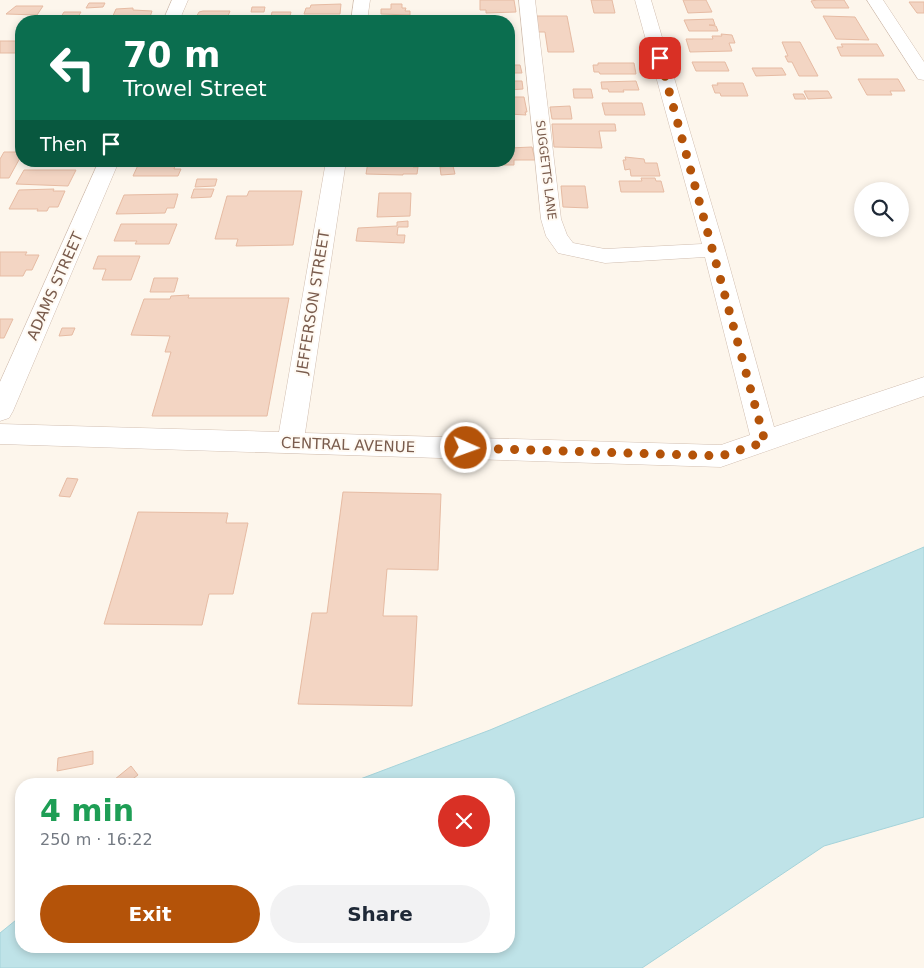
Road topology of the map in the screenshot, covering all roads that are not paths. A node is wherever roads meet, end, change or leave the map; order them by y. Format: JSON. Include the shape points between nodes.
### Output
{"nodes":[{"id":1,"x":180,"y":0,"type":"edge"},
{"id":2,"x":362,"y":0,"type":"edge"},
{"id":3,"x":527,"y":0,"type":"edge"},
{"id":4,"x":643,"y":0,"type":"edge"},
{"id":5,"x":875,"y":0,"type":"edge"},
{"id":6,"x":174,"y":15,"type":"edge"},
{"id":7,"x":360,"y":15,"type":"edge"},
{"id":8,"x":924,"y":75,"type":"edge"},
{"id":9,"x":106,"y":167,"type":"edge"},
{"id":10,"x":335,"y":167,"type":"edge"},
{"id":11,"x":714,"y":250,"type":"junction"},
{"id":12,"x":924,"y":386,"type":"edge"},
{"id":13,"x":0,"y":410,"type":"edge"},
{"id":14,"x":0,"y":434,"type":"edge"},
{"id":15,"x":765,"y":442,"type":"junction"},
{"id":16,"x":290,"y":443,"type":"junction"}],
"edges":[{"from":1,"to":6,"type":"street"},
{"from":2,"to":7,"type":"street"},
{"from":3,"to":11,"type":"street","name":"SUGGETTS LANE","via":[[551,219],[557,236],[566,248],[605,256]]},
{"from":4,"to":11,"type":"street"},
{"from":5,"to":8,"type":"street"},
{"from":9,"to":13,"type":"street","name":"ADAMS STREET"},
{"from":10,"to":16,"type":"street","name":"JEFFERSON STREET"},
{"from":11,"to":15,"type":"street"},
{"from":12,"to":15,"type":"street","name":"CENTRAL AVENUE"},
{"from":14,"to":16,"type":"street","name":"CENTRAL AVENUE"},
{"from":15,"to":16,"type":"street","name":"CENTRAL AVENUE","via":[[721,456]]}]}
